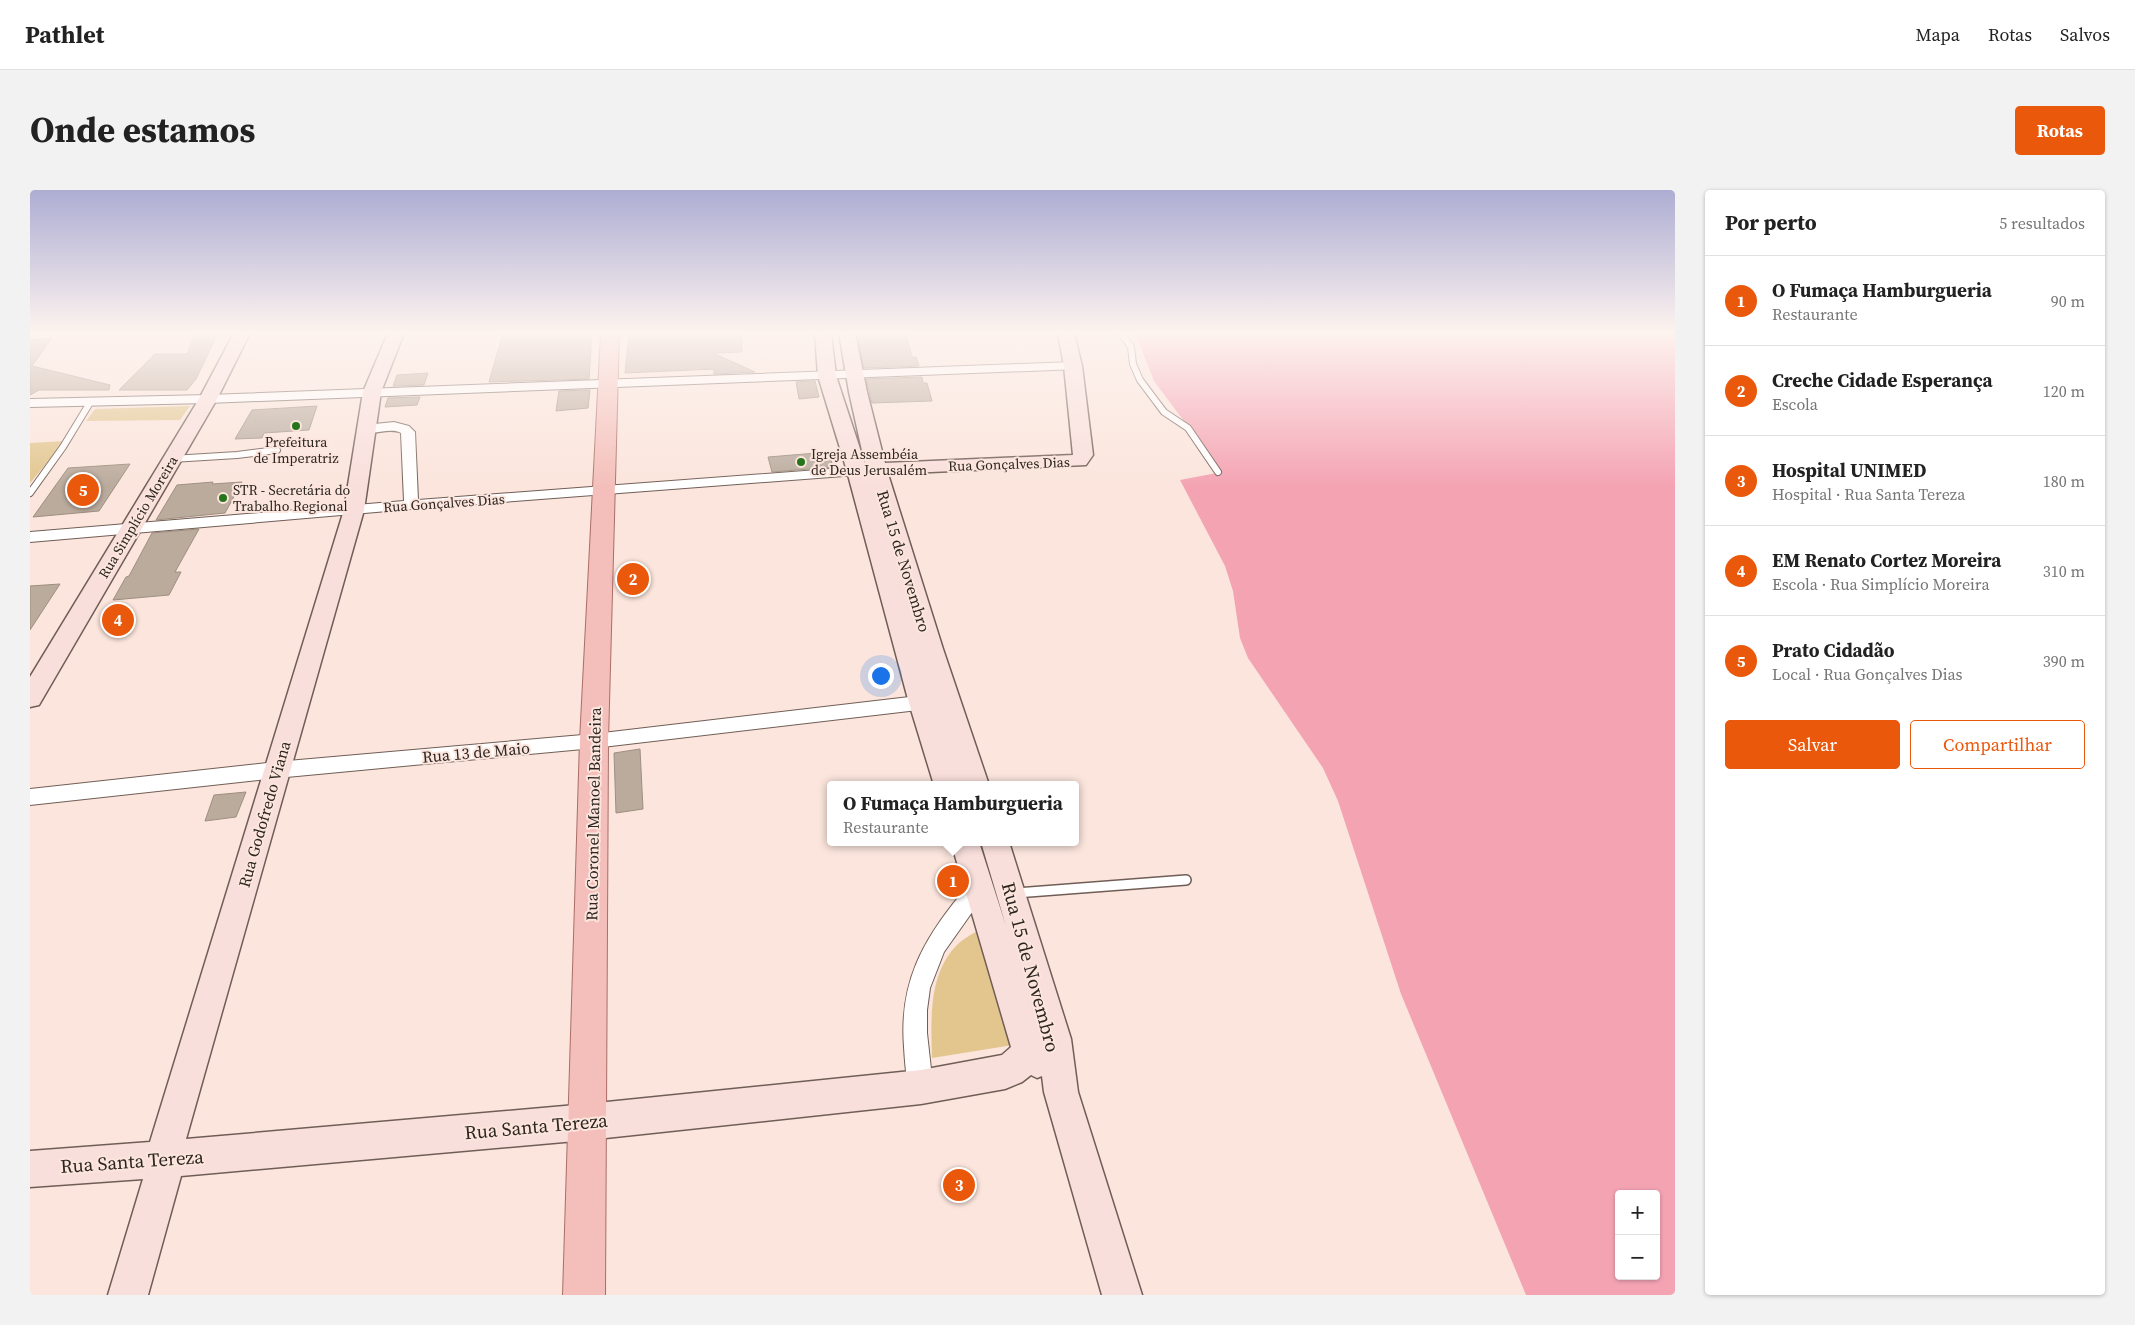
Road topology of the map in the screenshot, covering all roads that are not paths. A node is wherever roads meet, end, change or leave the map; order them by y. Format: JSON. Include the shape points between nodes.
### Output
{"nodes":[{"id":1,"x":215,"y":385,"type":"edge"},
{"id":2,"x":375,"y":385,"type":"edge"},
{"id":3,"x":568,"y":385,"type":"edge"},
{"id":4,"x":609,"y":385,"type":"edge"},
{"id":5,"x":829,"y":385,"type":"edge"},
{"id":6,"x":854,"y":385,"type":"edge"},
{"id":7,"x":1076,"y":385,"type":"edge"},
{"id":8,"x":1143,"y":385,"type":"edge"},
{"id":9,"x":372,"y":392,"type":"junction"},
{"id":10,"x":208,"y":399,"type":"junction"},
{"id":11,"x":30,"y":402,"type":"edge"},
{"id":12,"x":91,"y":402,"type":"junction"},
{"id":13,"x":366,"y":429,"type":"junction"},
{"id":14,"x":277,"y":450,"type":"dead end"},
{"id":15,"x":172,"y":459,"type":"junction"},
{"id":16,"x":867,"y":470,"type":"junction"},
{"id":17,"x":1218,"y":472,"type":"dead end"},
{"id":18,"x":604,"y":491,"type":"junction"},
{"id":19,"x":30,"y":493,"type":"edge"},
{"id":20,"x":411,"y":505,"type":"junction"},
{"id":21,"x":354,"y":510,"type":"junction"},
{"id":22,"x":131,"y":530,"type":"junction"},
{"id":23,"x":30,"y":537,"type":"edge"},
{"id":24,"x":30,"y":698,"type":"edge"},
{"id":25,"x":946,"y":700,"type":"junction"},
{"id":26,"x":922,"y":702,"type":"junction"},
{"id":27,"x":594,"y":741,"type":"junction"},
{"id":28,"x":276,"y":770,"type":"junction"},
{"id":29,"x":947,"y":781,"type":"edge"},
{"id":30,"x":974,"y":781,"type":"edge"},
{"id":31,"x":30,"y":797,"type":"edge"},
{"id":32,"x":966,"y":846,"type":"edge"},
{"id":33,"x":995,"y":846,"type":"edge"},
{"id":34,"x":1186,"y":880,"type":"dead end"},
{"id":35,"x":1012,"y":894,"type":"junction"},
{"id":36,"x":969,"y":901,"type":"dead end"},
{"id":37,"x":1016,"y":1060,"type":"junction"},
{"id":38,"x":921,"y":1087,"type":"junction"},
{"id":39,"x":1061,"y":1092,"type":"junction"},
{"id":40,"x":587,"y":1122,"type":"junction"},
{"id":41,"x":167,"y":1159,"type":"junction"},
{"id":42,"x":30,"y":1168,"type":"edge"},
{"id":43,"x":128,"y":1295,"type":"edge"},
{"id":44,"x":584,"y":1295,"type":"edge"},
{"id":45,"x":1122,"y":1295,"type":"edge"}],
"edges":[{"from":1,"to":10,"type":"main road","name":"Rua Simplício Moreira"},
{"from":2,"to":9,"type":"main road","name":"Rua Godofredo Viana"},
{"from":3,"to":9,"type":"street"},
{"from":4,"to":18,"type":"main road","name":"Rua Coronel Manoel Bandeira"},
{"from":5,"to":16,"type":"main road","name":"Rua 15 de Novembro","via":[[840,421]]},
{"from":6,"to":16,"type":"main road","name":"Rua 15 de Novembro"},
{"from":7,"to":16,"type":"main road","name":"Rua Gonçalves Dias","via":[[1083,455],[1074,462]]},
{"from":8,"to":17,"type":"lane","via":[[1164,412],[1188,428]]},
{"from":9,"to":10,"type":"street"},
{"from":9,"to":13,"type":"main road","name":"Rua Godofredo Viana"},
{"from":10,"to":12,"type":"street"},
{"from":10,"to":15,"type":"main road","name":"Rua Simplício Moreira"},
{"from":11,"to":12,"type":"street"},
{"from":12,"to":19,"type":"lane"},
{"from":13,"to":20,"type":"street","via":[[395,426],[408,432]]},
{"from":13,"to":21,"type":"main road","name":"Rua Godofredo Viana"},
{"from":14,"to":15,"type":"lane"},
{"from":15,"to":22,"type":"main road","name":"Rua Simplício Moreira"},
{"from":16,"to":18,"type":"street","name":"Rua Gonçalves Dias"},
{"from":16,"to":25,"type":"main road","name":"Rua 15 de Novembro"},
{"from":16,"to":26,"type":"main road","name":"Rua 15 de Novembro"},
{"from":18,"to":20,"type":"street","name":"Rua Gonçalves Dias"},
{"from":18,"to":27,"type":"main road","name":"Rua Coronel Manoel Bandeira"},
{"from":20,"to":21,"type":"street","name":"Rua Gonçalves Dias"},
{"from":21,"to":22,"type":"street","name":"Rua Gonçalves Dias"},
{"from":21,"to":28,"type":"main road","name":"Rua Godofredo Viana"},
{"from":22,"to":23,"type":"street","name":"Rua Gonçalves Dias"},
{"from":22,"to":24,"type":"main road","name":"Rua Simplício Moreira"},
{"from":25,"to":26,"type":"street","name":"Rua 13 de Maio"},
{"from":25,"to":30,"type":"main road","name":"Rua 15 de Novembro"},
{"from":26,"to":27,"type":"street","name":"Rua 13 de Maio"},
{"from":26,"to":29,"type":"main road","name":"Rua 15 de Novembro"},
{"from":27,"to":28,"type":"street","name":"Rua 13 de Maio"},
{"from":27,"to":40,"type":"main road","name":"Rua Coronel Manoel Bandeira"},
{"from":28,"to":31,"type":"street","name":"Rua 13 de Maio"},
{"from":28,"to":41,"type":"main road","name":"Rua Godofredo Viana","via":[[168,1141]]},
{"from":32,"to":37,"type":"main road","name":"Rua 15 de Novembro"},
{"from":33,"to":35,"type":"main road","name":"Rua 15 de Novembro"},
{"from":34,"to":35,"type":"lane"},
{"from":35,"to":39,"type":"main road","name":"Rua 15 de Novembro","via":[[1054,1039]]},
{"from":36,"to":38,"type":"street","via":[[953,919],[922,975],[914,1024]]},
{"from":37,"to":38,"type":"main road","name":"Rua Santa Tereza"},
{"from":37,"to":39,"type":"main road","name":"Rua Santa Tereza","via":[[1030,1076]]},
{"from":38,"to":40,"type":"main road","name":"Rua Santa Tereza"},
{"from":39,"to":45,"type":"main road","name":"Rua 15 de Novembro"},
{"from":40,"to":41,"type":"main road","name":"Rua Santa Tereza"},
{"from":40,"to":44,"type":"main road","name":"Rua Coronel Manoel Bandeira"},
{"from":41,"to":42,"type":"main road","name":"Rua Santa Tereza"},
{"from":41,"to":43,"type":"main road","name":"Rua Godofredo Viana"}]}
